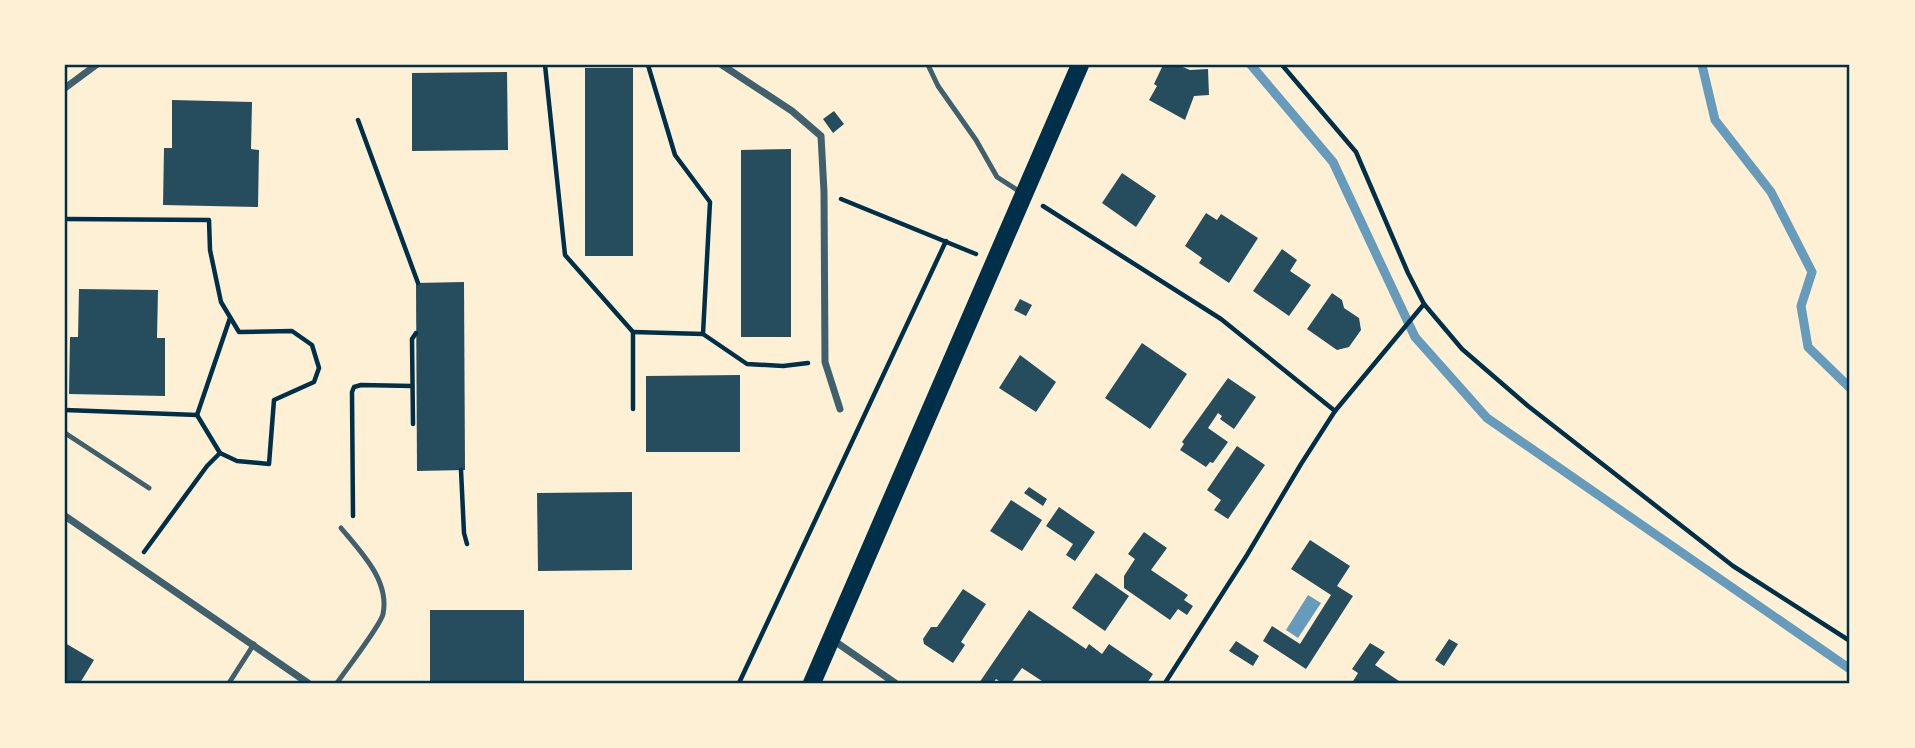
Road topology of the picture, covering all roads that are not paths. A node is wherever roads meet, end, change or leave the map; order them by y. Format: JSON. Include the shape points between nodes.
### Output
{"nodes":[{"id":1,"x":96,"y":65,"type":"edge"},
{"id":2,"x":722,"y":65,"type":"edge"},
{"id":3,"x":928,"y":65,"type":"edge"},
{"id":4,"x":1080,"y":65,"type":"edge"},
{"id":5,"x":65,"y":88,"type":"edge"},
{"id":6,"x":1025,"y":194,"type":"junction"},
{"id":7,"x":840,"y":409,"type":"dead end"},
{"id":8,"x":65,"y":433,"type":"edge"},
{"id":9,"x":149,"y":488,"type":"dead end"},
{"id":10,"x":65,"y":516,"type":"edge"},
{"id":11,"x":341,"y":528,"type":"dead end"},
{"id":12,"x":833,"y":640,"type":"junction"},
{"id":13,"x":254,"y":644,"type":"junction"},
{"id":14,"x":229,"y":683,"type":"edge"},
{"id":15,"x":309,"y":683,"type":"edge"},
{"id":16,"x":337,"y":683,"type":"edge"},
{"id":17,"x":812,"y":683,"type":"edge"},
{"id":18,"x":895,"y":683,"type":"edge"}],
"edges":[{"from":1,"to":5,"type":"street"},
{"from":2,"to":7,"type":"street","via":[[821,136],[825,362]]},
{"from":3,"to":6,"type":"lane","via":[[997,177]]},
{"from":4,"to":6,"type":"main road"},
{"from":6,"to":12,"type":"main road"},
{"from":8,"to":9,"type":"lane"},
{"from":10,"to":13,"type":"street"},
{"from":11,"to":16,"type":"lane","via":[[369,561],[382,589],[383,616]]},
{"from":12,"to":17,"type":"main road"},
{"from":12,"to":18,"type":"street"},
{"from":13,"to":14,"type":"lane"},
{"from":13,"to":15,"type":"street"}]}
